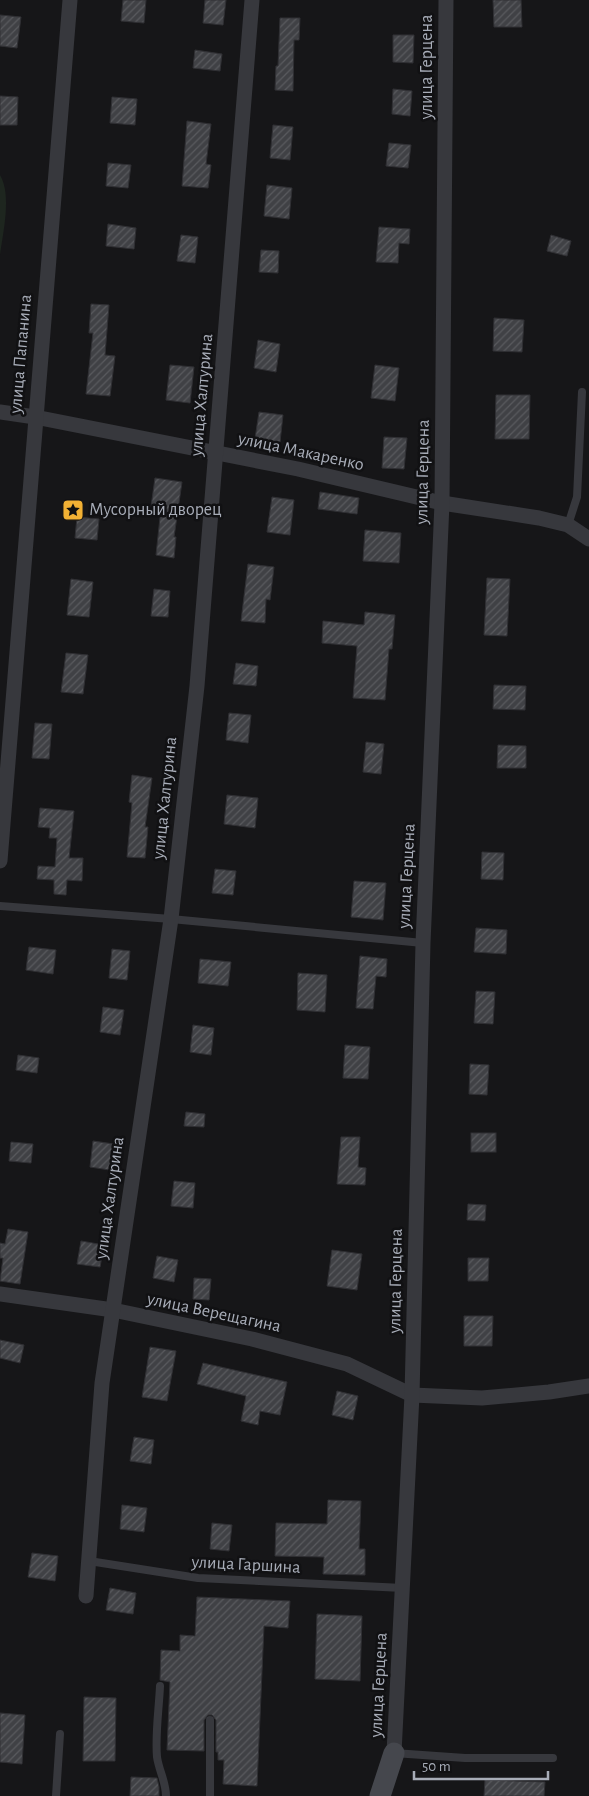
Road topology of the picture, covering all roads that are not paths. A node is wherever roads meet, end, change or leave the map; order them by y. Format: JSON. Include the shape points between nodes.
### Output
{"nodes":[{"id":1,"x":70,"y":0,"type":"edge"},
{"id":2,"x":252,"y":0,"type":"edge"},
{"id":3,"x":446,"y":0,"type":"edge"},
{"id":4,"x":582,"y":392,"type":"dead end"},
{"id":5,"x":0,"y":412,"type":"edge"},
{"id":6,"x":35,"y":417,"type":"junction"},
{"id":7,"x":216,"y":453,"type":"junction"},
{"id":8,"x":442,"y":502,"type":"junction"},
{"id":9,"x":568,"y":525,"type":"junction"},
{"id":10,"x":589,"y":539,"type":"edge"},
{"id":11,"x":0,"y":860,"type":"edge"},
{"id":12,"x":0,"y":906,"type":"edge"},
{"id":13,"x":171,"y":919,"type":"junction"},
{"id":14,"x":423,"y":943,"type":"junction"},
{"id":15,"x":0,"y":1294,"type":"edge"},
{"id":16,"x":113,"y":1310,"type":"junction"},
{"id":17,"x":589,"y":1386,"type":"edge"},
{"id":18,"x":412,"y":1395,"type":"junction"},
{"id":19,"x":89,"y":1561,"type":"junction"},
{"id":20,"x":403,"y":1588,"type":"junction"},
{"id":21,"x":86,"y":1596,"type":"dead end"},
{"id":22,"x":160,"y":1686,"type":"dead end"},
{"id":23,"x":210,"y":1720,"type":"dead end"},
{"id":24,"x":60,"y":1734,"type":"dead end"},
{"id":25,"x":394,"y":1753,"type":"junction"},
{"id":26,"x":553,"y":1758,"type":"dead end"},
{"id":27,"x":56,"y":1796,"type":"edge"},
{"id":28,"x":166,"y":1796,"type":"edge"},
{"id":29,"x":210,"y":1796,"type":"edge"},
{"id":30,"x":380,"y":1796,"type":"edge"}],
"edges":[{"from":1,"to":6,"type":"street","name":"улица Папанина"},
{"from":2,"to":7,"type":"street","name":"улица Халтурина"},
{"from":3,"to":8,"type":"street","name":"улица Герцена"},
{"from":4,"to":9,"type":"lane","via":[[577,497]]},
{"from":5,"to":6,"type":"street","name":"улица Макаренко"},
{"from":6,"to":7,"type":"street","name":"улица Макаренко"},
{"from":6,"to":11,"type":"street","name":"улица Папанина"},
{"from":7,"to":8,"type":"street","name":"улица Макаренко"},
{"from":7,"to":13,"type":"street","name":"улица Халтурина","via":[[197,686]]},
{"from":8,"to":9,"type":"street","name":"улица Макаренко"},
{"from":8,"to":14,"type":"street","name":"улица Герцена"},
{"from":9,"to":10,"type":"street","name":"улица Макаренко"},
{"from":12,"to":13,"type":"lane"},
{"from":13,"to":14,"type":"lane"},
{"from":13,"to":16,"type":"street","name":"улица Халтурина"},
{"from":14,"to":18,"type":"street","name":"улица Герцена"},
{"from":15,"to":16,"type":"street","name":"улица Верещагина"},
{"from":16,"to":18,"type":"street","name":"улица Верещагина","via":[[252,1339],[347,1364]]},
{"from":16,"to":19,"type":"street","name":"улица Халтурина","via":[[102,1384]]},
{"from":17,"to":18,"type":"street","via":[[482,1398]]},
{"from":18,"to":20,"type":"street","name":"улица Герцена"},
{"from":19,"to":20,"type":"lane","name":"улица Гаршина","via":[[198,1578]]},
{"from":19,"to":21,"type":"street","name":"улица Халтурина"},
{"from":20,"to":25,"type":"street","name":"улица Герцена"},
{"from":22,"to":28,"type":"lane","via":[[157,1754]]},
{"from":23,"to":29,"type":"lane"},
{"from":24,"to":27,"type":"lane"},
{"from":25,"to":26,"type":"lane","via":[[465,1758]]},
{"from":25,"to":30,"type":"street"}]}
